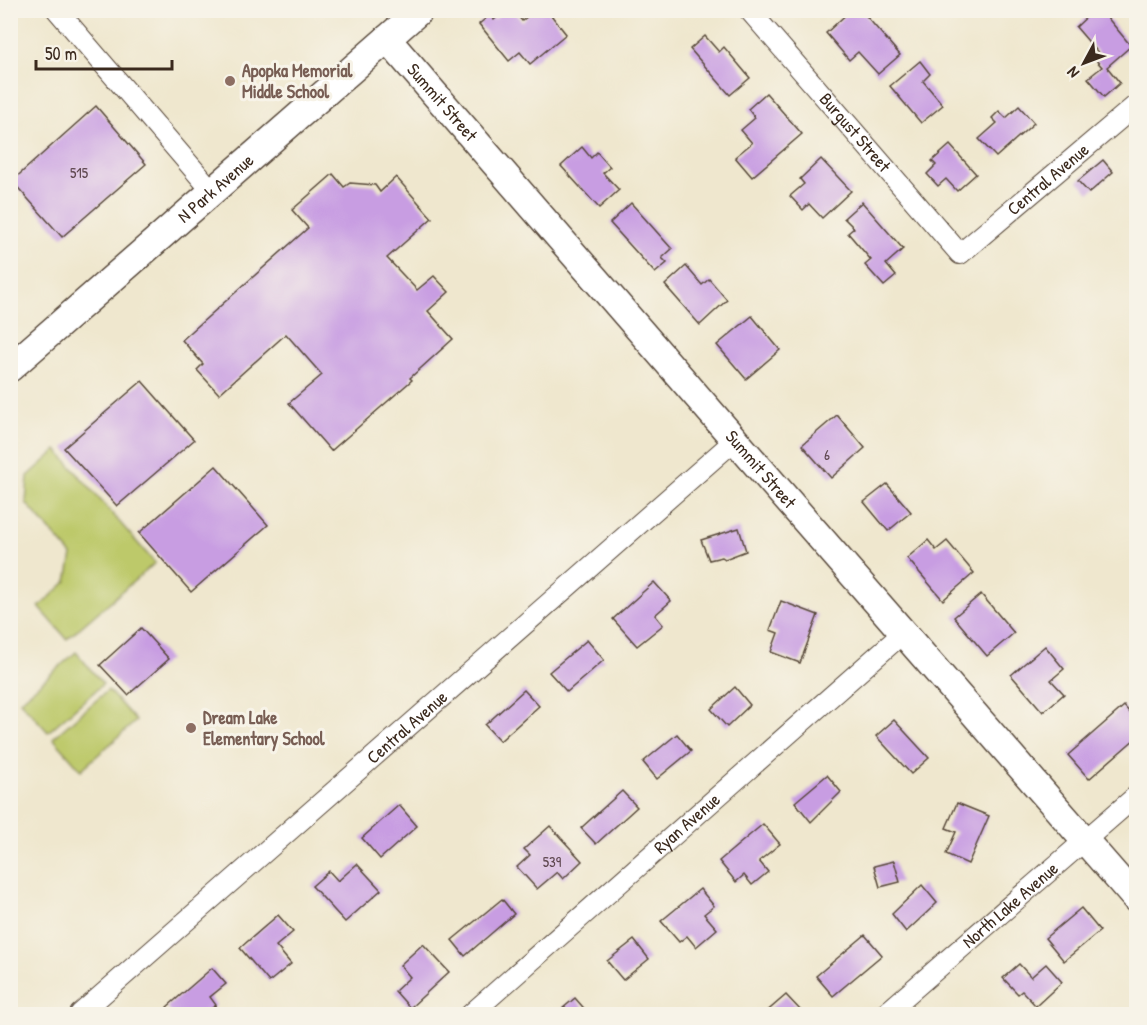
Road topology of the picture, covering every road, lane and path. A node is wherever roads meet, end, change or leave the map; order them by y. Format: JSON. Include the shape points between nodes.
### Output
{"nodes":[{"id":1,"x":57,"y":10,"type":"edge"},
{"id":2,"x":420,"y":10,"type":"edge"},
{"id":3,"x":749,"y":10,"type":"edge"},
{"id":4,"x":387,"y":39,"type":"junction"},
{"id":5,"x":1137,"y":105,"type":"edge"},
{"id":6,"x":213,"y":192,"type":"junction"},
{"id":7,"x":960,"y":254,"type":"joint"},
{"id":8,"x":10,"y":368,"type":"edge"},
{"id":9,"x":735,"y":440,"type":"junction"},
{"id":10,"x":903,"y":633,"type":"junction"},
{"id":11,"x":1137,"y":796,"type":"edge"},
{"id":12,"x":1084,"y":840,"type":"junction"},
{"id":13,"x":1137,"y":899,"type":"edge"},
{"id":14,"x":80,"y":1014,"type":"edge"},
{"id":15,"x":471,"y":1014,"type":"edge"},
{"id":16,"x":885,"y":1014,"type":"edge"}],
"edges":[{"from":1,"to":6,"type":"street"},
{"from":2,"to":4,"type":"street","name":"N Park Avenue"},
{"from":3,"to":7,"type":"street","name":"Burgust Street"},
{"from":4,"to":6,"type":"street","name":"N Park Avenue"},
{"from":4,"to":9,"type":"street","name":"Summit Street"},
{"from":5,"to":7,"type":"street","name":"Central Avenue"},
{"from":6,"to":8,"type":"street","name":"N Park Avenue"},
{"from":9,"to":10,"type":"street","name":"Summit Street"},
{"from":9,"to":14,"type":"street","name":"Central Avenue"},
{"from":10,"to":12,"type":"street","name":"Summit Street"},
{"from":10,"to":15,"type":"street","name":"Ryan Avenue"},
{"from":11,"to":12,"type":"street","name":"North Lake Avenue"},
{"from":12,"to":13,"type":"street","name":"Summit Street"},
{"from":12,"to":16,"type":"street","name":"North Lake Avenue"}]}
